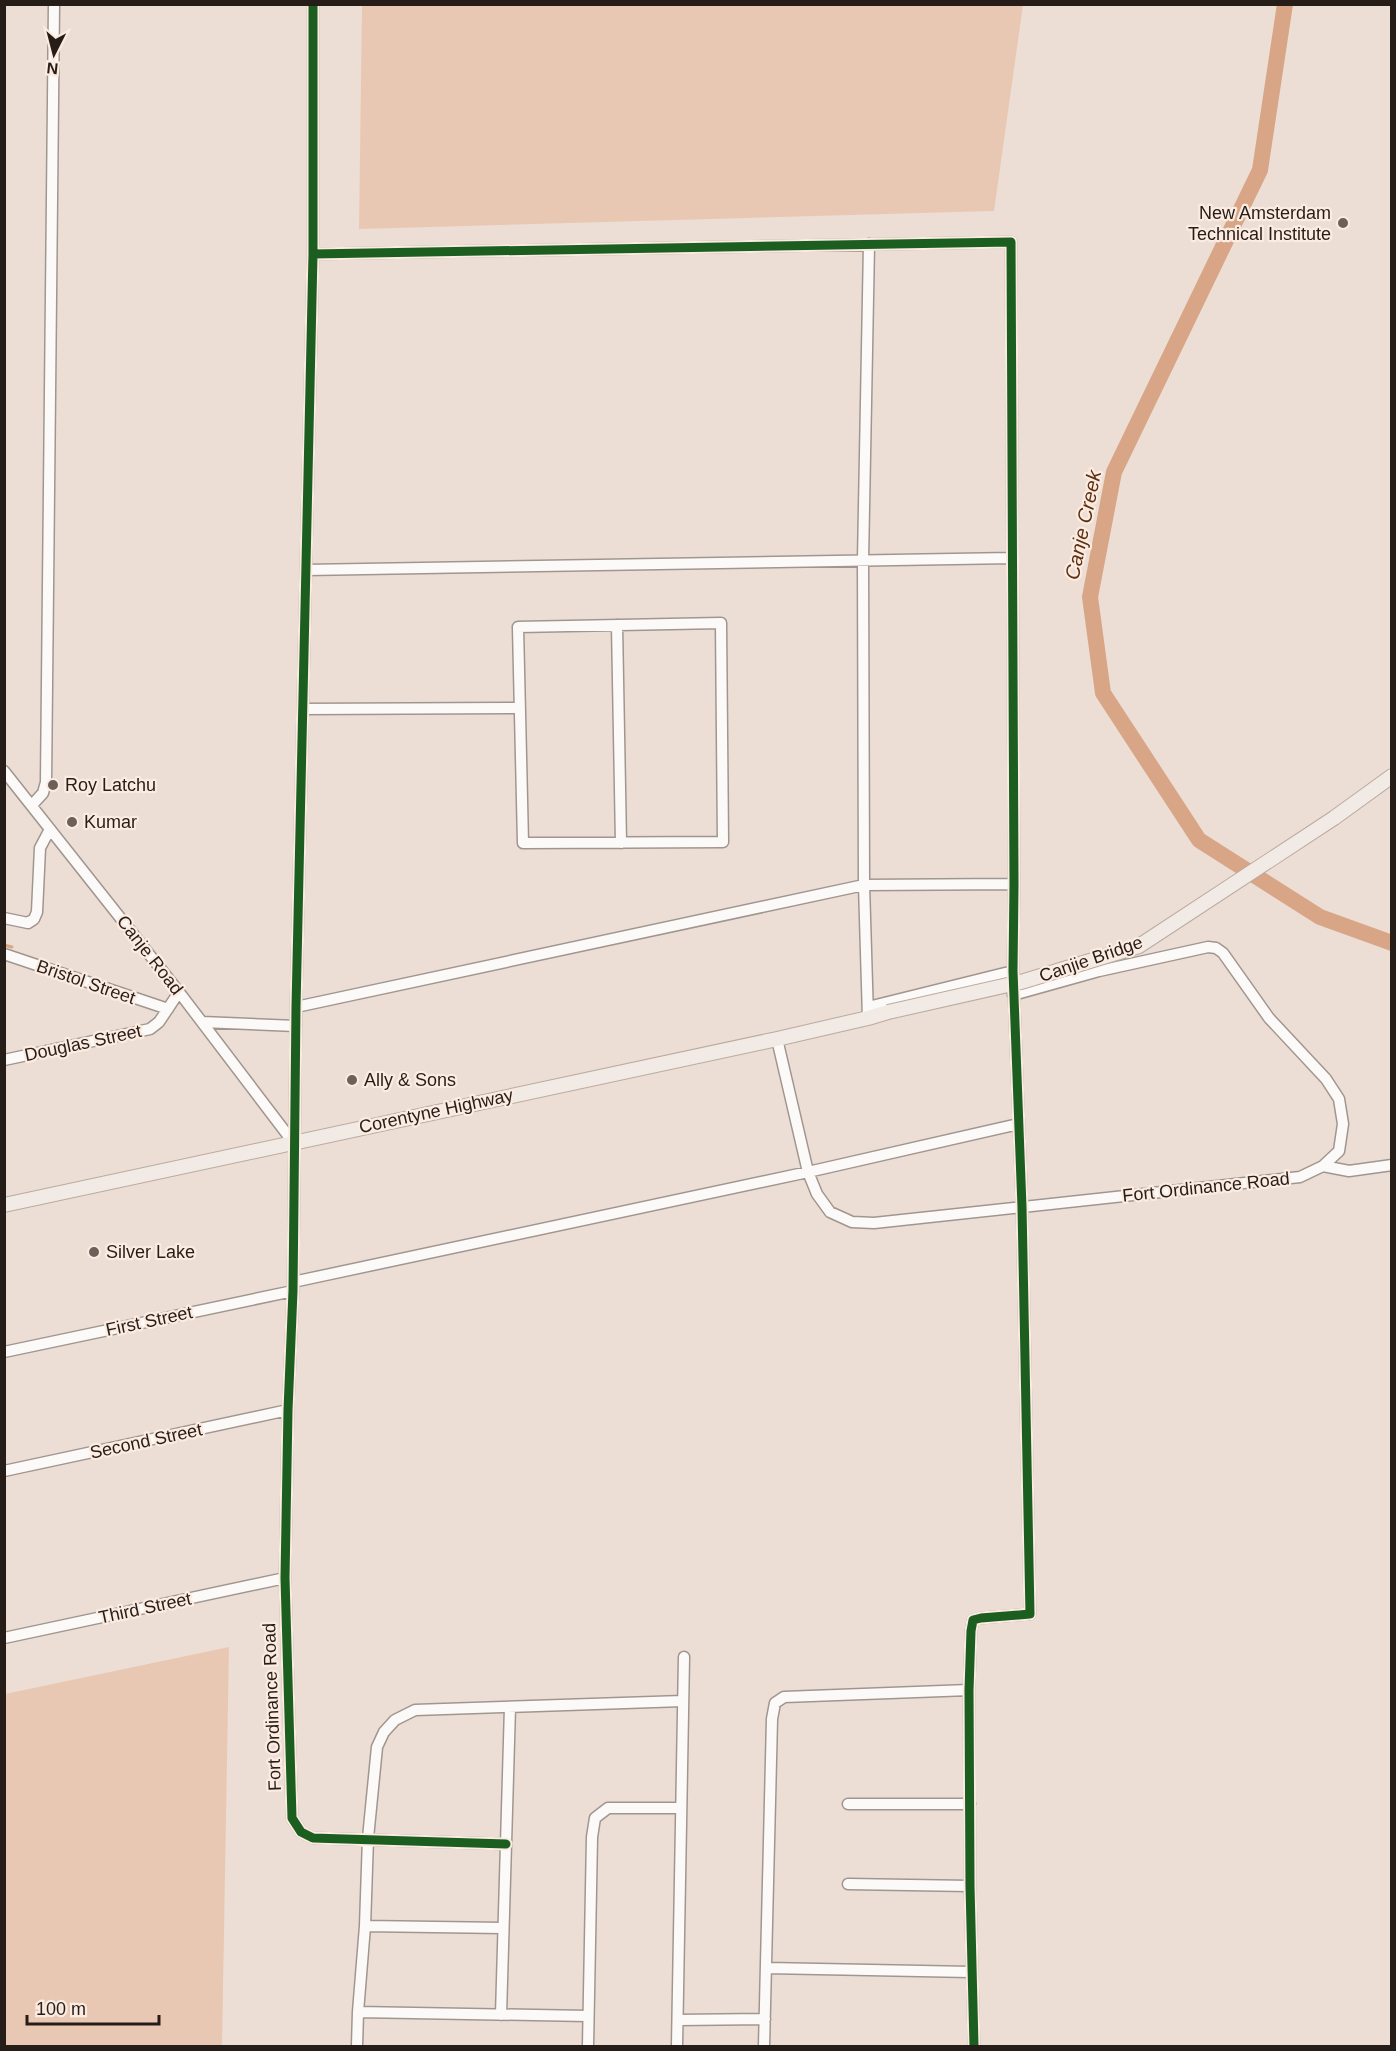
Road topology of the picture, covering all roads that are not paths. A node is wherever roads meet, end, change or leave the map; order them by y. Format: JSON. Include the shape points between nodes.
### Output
{"nodes":[{"id":1,"x":54,"y":4,"type":"edge"},
{"id":2,"x":313,"y":4,"type":"edge"},
{"id":3,"x":869,"y":244,"type":"junction"},
{"id":4,"x":313,"y":254,"type":"junction"},
{"id":5,"x":1012,"y":558,"type":"junction"},
{"id":6,"x":863,"y":560,"type":"junction"},
{"id":7,"x":306,"y":570,"type":"junction"},
{"id":8,"x":617,"y":625,"type":"junction"},
{"id":9,"x":518,"y":708,"type":"junction"},
{"id":10,"x":304,"y":709,"type":"junction"},
{"id":11,"x":4,"y":771,"type":"edge"},
{"id":12,"x":1392,"y":776,"type":"edge"},
{"id":13,"x":32,"y":805,"type":"junction"},
{"id":14,"x":50,"y":829,"type":"junction"},
{"id":15,"x":621,"y":843,"type":"junction"},
{"id":16,"x":1014,"y":884,"type":"junction"},
{"id":17,"x":864,"y":885,"type":"junction"},
{"id":18,"x":4,"y":918,"type":"edge"},
{"id":19,"x":4,"y":954,"type":"edge"},
{"id":20,"x":1013,"y":971,"type":"junction"},
{"id":21,"x":180,"y":992,"type":"junction"},
{"id":22,"x":1013,"y":995,"type":"junction"},
{"id":23,"x":296,"y":1007,"type":"junction"},
{"id":24,"x":168,"y":1009,"type":"junction"},
{"id":25,"x":868,"y":1013,"type":"junction"},
{"id":26,"x":202,"y":1022,"type":"junction"},
{"id":27,"x":296,"y":1026,"type":"junction"},
{"id":28,"x":777,"y":1039,"type":"junction"},
{"id":29,"x":4,"y":1060,"type":"edge"},
{"id":30,"x":1018,"y":1124,"type":"junction"},
{"id":31,"x":293,"y":1142,"type":"junction"},
{"id":32,"x":1392,"y":1165,"type":"edge"},
{"id":33,"x":1323,"y":1166,"type":"junction"},
{"id":34,"x":808,"y":1173,"type":"junction"},
{"id":35,"x":4,"y":1205,"type":"edge"},
{"id":36,"x":1022,"y":1208,"type":"junction"},
{"id":37,"x":293,"y":1286,"type":"junction"},
{"id":38,"x":4,"y":1352,"type":"edge"},
{"id":39,"x":288,"y":1410,"type":"junction"},
{"id":40,"x":4,"y":1471,"type":"edge"},
{"id":41,"x":285,"y":1578,"type":"junction"},
{"id":42,"x":4,"y":1638,"type":"edge"},
{"id":43,"x":684,"y":1657,"type":"dead end"},
{"id":44,"x":969,"y":1690,"type":"junction"},
{"id":45,"x":683,"y":1701,"type":"junction"},
{"id":46,"x":510,"y":1707,"type":"junction"},
{"id":47,"x":848,"y":1804,"type":"dead end"},
{"id":48,"x":970,"y":1804,"type":"junction"},
{"id":49,"x":681,"y":1808,"type":"junction"},
{"id":50,"x":368,"y":1838,"type":"junction"},
{"id":51,"x":506,"y":1844,"type":"junction"},
{"id":52,"x":848,"y":1884,"type":"dead end"},
{"id":53,"x":970,"y":1886,"type":"junction"},
{"id":54,"x":365,"y":1926,"type":"junction"},
{"id":55,"x":503,"y":1928,"type":"junction"},
{"id":56,"x":767,"y":1968,"type":"junction"},
{"id":57,"x":971,"y":1972,"type":"junction"},
{"id":58,"x":358,"y":2012,"type":"junction"},
{"id":59,"x":501,"y":2015,"type":"junction"},
{"id":60,"x":588,"y":2016,"type":"junction"},
{"id":61,"x":765,"y":2019,"type":"junction"},
{"id":62,"x":678,"y":2020,"type":"junction"},
{"id":63,"x":357,"y":2046,"type":"edge"},
{"id":64,"x":588,"y":2046,"type":"edge"},
{"id":65,"x":677,"y":2046,"type":"edge"},
{"id":66,"x":764,"y":2046,"type":"edge"},
{"id":67,"x":974,"y":2046,"type":"edge"}],
"edges":[{"from":1,"to":13,"type":"street","via":[[46,782]]},
{"from":2,"to":4,"type":"street","name":"Fort Ordinance Road"},
{"from":3,"to":4,"type":"street"},
{"from":3,"to":5,"type":"street","via":[[1011,242]]},
{"from":3,"to":6,"type":"street"},
{"from":4,"to":7,"type":"street","name":"Fort Ordinance Road"},
{"from":5,"to":6,"type":"street"},
{"from":5,"to":16,"type":"street"},
{"from":6,"to":7,"type":"street"},
{"from":6,"to":17,"type":"street"},
{"from":7,"to":10,"type":"street","name":"Fort Ordinance Road"},
{"from":8,"to":9,"type":"street","via":[[518,627]]},
{"from":8,"to":15,"type":"street"},
{"from":8,"to":15,"type":"street","via":[[721,623],[723,842]]},
{"from":9,"to":10,"type":"street"},
{"from":9,"to":15,"type":"street","via":[[523,843]]},
{"from":10,"to":23,"type":"street","name":"Fort Ordinance Road"},
{"from":11,"to":13,"type":"street","name":"Canje Road"},
{"from":12,"to":25,"type":"main road","name":"Canjie Bridge","bridge":true,"via":[[1139,946],[1021,982]]},
{"from":13,"to":14,"type":"street","name":"Canje Road"},
{"from":14,"to":18,"type":"street","via":[[40,848],[34,919],[28,923]]},
{"from":14,"to":21,"type":"street","name":"Canje Road"},
{"from":16,"to":17,"type":"street"},
{"from":16,"to":20,"type":"street"},
{"from":17,"to":23,"type":"street"},
{"from":17,"to":25,"type":"street"},
{"from":19,"to":24,"type":"street","name":"Bristol Street"},
{"from":20,"to":22,"type":"street"},
{"from":20,"to":25,"type":"street"},
{"from":21,"to":24,"type":"street","name":"Douglas Street"},
{"from":21,"to":26,"type":"street","name":"Canje Road"},
{"from":22,"to":30,"type":"street"},
{"from":22,"to":33,"type":"street","via":[[1100,971],[1216,948],[1269,1018],[1326,1079],[1339,1099],[1343,1124],[1339,1151]]},
{"from":23,"to":27,"type":"street","name":"Fort Ordinance Road"},
{"from":24,"to":29,"type":"street","name":"Douglas Street","via":[[150,1029]]},
{"from":25,"to":28,"type":"main road","name":"Corentyne Highway"},
{"from":26,"to":27,"type":"street"},
{"from":26,"to":31,"type":"street","name":"Canje Road"},
{"from":27,"to":31,"type":"street","name":"Fort Ordinance Road"},
{"from":28,"to":31,"type":"main road","name":"Corentyne Highway"},
{"from":28,"to":34,"type":"street","name":"Fort Ordinance Road"},
{"from":30,"to":34,"type":"street","name":"First Street"},
{"from":30,"to":36,"type":"street"},
{"from":31,"to":35,"type":"main road","name":"Corentyne Highway"},
{"from":31,"to":37,"type":"street","name":"Fort Ordinance Road"},
{"from":32,"to":33,"type":"street","via":[[1349,1171]]},
{"from":33,"to":36,"type":"street","name":"Fort Ordinance Road","via":[[1300,1177]]},
{"from":34,"to":36,"type":"street","name":"Fort Ordinance Road","via":[[830,1212],[852,1222],[874,1224]]},
{"from":34,"to":37,"type":"street","name":"First Street"},
{"from":36,"to":44,"type":"street","via":[[1030,1614],[974,1620]]},
{"from":37,"to":38,"type":"street","name":"First Street"},
{"from":37,"to":39,"type":"street","name":"Fort Ordinance Road"},
{"from":39,"to":40,"type":"street","name":"Second Street"},
{"from":39,"to":41,"type":"street","name":"Fort Ordinance Road"},
{"from":41,"to":42,"type":"street","name":"Third Street"},
{"from":41,"to":50,"type":"street","name":"Fort Ordinance Road","via":[[292,1818],[301,1832],[313,1838]]},
{"from":43,"to":45,"type":"street"},
{"from":44,"to":48,"type":"street"},
{"from":44,"to":56,"type":"street","via":[[784,1697],[775,1703]]},
{"from":45,"to":46,"type":"street"},
{"from":45,"to":49,"type":"street"},
{"from":46,"to":50,"type":"street","via":[[415,1710],[395,1720],[377,1747]]},
{"from":46,"to":51,"type":"street"},
{"from":47,"to":48,"type":"street"},
{"from":48,"to":53,"type":"street"},
{"from":49,"to":60,"type":"street","via":[[608,1808],[595,1818]]},
{"from":49,"to":62,"type":"street"},
{"from":50,"to":51,"type":"street"},
{"from":50,"to":54,"type":"street"},
{"from":51,"to":55,"type":"street"},
{"from":52,"to":53,"type":"street"},
{"from":53,"to":57,"type":"street"},
{"from":54,"to":55,"type":"street"},
{"from":54,"to":58,"type":"street"},
{"from":55,"to":59,"type":"street"},
{"from":56,"to":57,"type":"street"},
{"from":56,"to":61,"type":"street"},
{"from":57,"to":67,"type":"street"},
{"from":58,"to":59,"type":"street"},
{"from":58,"to":63,"type":"street"},
{"from":59,"to":60,"type":"street"},
{"from":60,"to":64,"type":"street"},
{"from":61,"to":62,"type":"street"},
{"from":61,"to":66,"type":"street"},
{"from":62,"to":65,"type":"street"}]}
